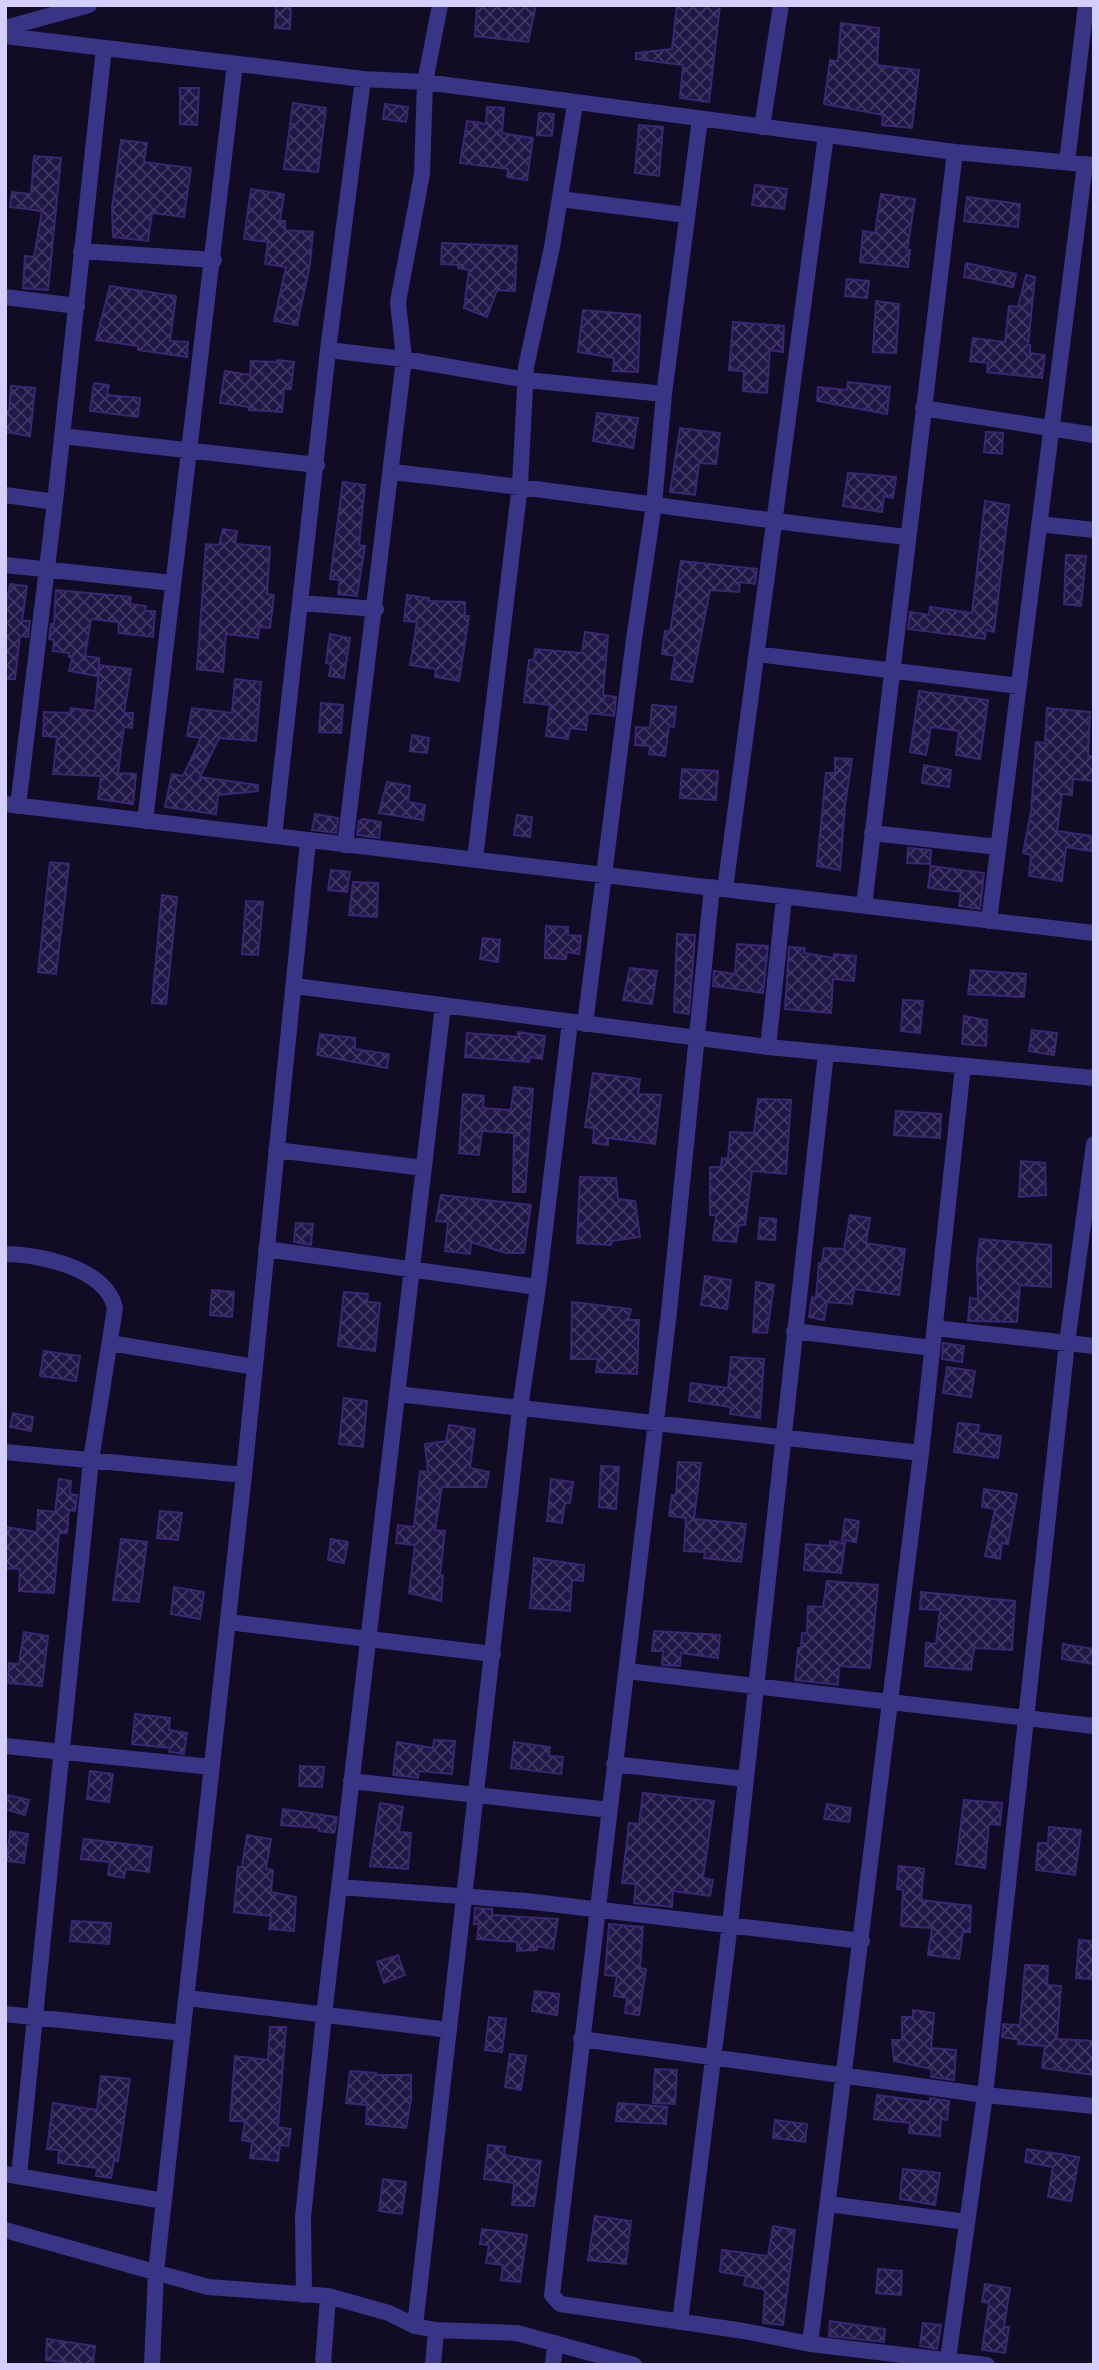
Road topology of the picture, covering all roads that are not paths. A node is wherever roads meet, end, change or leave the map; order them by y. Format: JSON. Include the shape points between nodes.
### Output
{"nodes":[{"id":1,"x":89,"y":5,"type":"edge"},
{"id":2,"x":440,"y":5,"type":"edge"},
{"id":3,"x":781,"y":5,"type":"edge"},
{"id":4,"x":1086,"y":5,"type":"edge"},
{"id":5,"x":5,"y":28,"type":"edge"},
{"id":6,"x":5,"y":36,"type":"edge"},
{"id":7,"x":104,"y":48,"type":"junction"},
{"id":8,"x":235,"y":64,"type":"junction"},
{"id":9,"x":363,"y":79,"type":"junction"},
{"id":10,"x":425,"y":82,"type":"junction"},
{"id":11,"x":575,"y":104,"type":"junction"},
{"id":12,"x":700,"y":118,"type":"junction"},
{"id":13,"x":762,"y":127,"type":"junction"},
{"id":14,"x":826,"y":135,"type":"junction"},
{"id":15,"x":955,"y":152,"type":"junction"},
{"id":16,"x":1067,"y":162,"type":"junction"},
{"id":17,"x":1089,"y":164,"type":"edge"},
{"id":18,"x":560,"y":199,"type":"junction"},
{"id":19,"x":687,"y":215,"type":"junction"},
{"id":20,"x":81,"y":251,"type":"junction"},
{"id":21,"x":214,"y":260,"type":"junction"},
{"id":22,"x":5,"y":297,"type":"edge"},
{"id":23,"x":77,"y":306,"type":"junction"},
{"id":24,"x":328,"y":350,"type":"junction"},
{"id":25,"x":404,"y":359,"type":"junction"},
{"id":26,"x":527,"y":380,"type":"junction"},
{"id":27,"x":664,"y":394,"type":"junction"},
{"id":28,"x":923,"y":408,"type":"junction"},
{"id":29,"x":1051,"y":426,"type":"junction"},
{"id":30,"x":1094,"y":435,"type":"edge"},
{"id":31,"x":62,"y":436,"type":"junction"},
{"id":32,"x":189,"y":451,"type":"junction"},
{"id":33,"x":317,"y":465,"type":"junction"},
{"id":34,"x":391,"y":472,"type":"junction"},
{"id":35,"x":520,"y":485,"type":"junction"},
{"id":36,"x":5,"y":495,"type":"edge"},
{"id":37,"x":55,"y":502,"type":"junction"},
{"id":38,"x":654,"y":504,"type":"junction"},
{"id":39,"x":774,"y":522,"type":"junction"},
{"id":40,"x":1039,"y":524,"type":"junction"},
{"id":41,"x":1094,"y":530,"type":"edge"},
{"id":42,"x":908,"y":537,"type":"junction"},
{"id":43,"x":5,"y":565,"type":"edge"},
{"id":44,"x":46,"y":569,"type":"junction"},
{"id":45,"x":173,"y":583,"type":"junction"},
{"id":46,"x":301,"y":603,"type":"junction"},
{"id":47,"x":376,"y":609,"type":"junction"},
{"id":48,"x":756,"y":654,"type":"junction"},
{"id":49,"x":892,"y":670,"type":"junction"},
{"id":50,"x":1018,"y":685,"type":"junction"},
{"id":51,"x":12,"y":805,"type":"edge"},
{"id":52,"x":145,"y":821,"type":"junction"},
{"id":53,"x":872,"y":833,"type":"junction"},
{"id":54,"x":274,"y":836,"type":"junction"},
{"id":55,"x":308,"y":841,"type":"junction"},
{"id":56,"x":345,"y":845,"type":"junction"},
{"id":57,"x":998,"y":847,"type":"junction"},
{"id":58,"x":475,"y":859,"type":"junction"},
{"id":59,"x":604,"y":874,"type":"junction"},
{"id":60,"x":718,"y":888,"type":"junction"},
{"id":61,"x":784,"y":898,"type":"junction"},
{"id":62,"x":864,"y":906,"type":"junction"},
{"id":63,"x":989,"y":921,"type":"junction"},
{"id":64,"x":1094,"y":933,"type":"edge"},
{"id":65,"x":295,"y":986,"type":"junction"},
{"id":66,"x":443,"y":1005,"type":"junction"},
{"id":67,"x":577,"y":1023,"type":"junction"},
{"id":68,"x":698,"y":1038,"type":"junction"},
{"id":69,"x":768,"y":1047,"type":"junction"},
{"id":70,"x":826,"y":1053,"type":"junction"},
{"id":71,"x":963,"y":1066,"type":"junction"},
{"id":72,"x":1094,"y":1079,"type":"edge"},
{"id":73,"x":1094,"y":1144,"type":"edge"},
{"id":74,"x":276,"y":1150,"type":"junction"},
{"id":75,"x":424,"y":1168,"type":"junction"},
{"id":76,"x":265,"y":1250,"type":"junction"},
{"id":77,"x":5,"y":1254,"type":"edge"},
{"id":78,"x":411,"y":1271,"type":"junction"},
{"id":79,"x":538,"y":1287,"type":"junction"},
{"id":80,"x":935,"y":1328,"type":"junction"},
{"id":81,"x":794,"y":1331,"type":"junction"},
{"id":82,"x":110,"y":1343,"type":"junction"},
{"id":83,"x":1067,"y":1343,"type":"junction"},
{"id":84,"x":1094,"y":1346,"type":"edge"},
{"id":85,"x":932,"y":1348,"type":"junction"},
{"id":86,"x":255,"y":1367,"type":"junction"},
{"id":87,"x":397,"y":1394,"type":"junction"},
{"id":88,"x":520,"y":1408,"type":"junction"},
{"id":89,"x":654,"y":1424,"type":"junction"},
{"id":90,"x":783,"y":1439,"type":"junction"},
{"id":91,"x":5,"y":1452,"type":"edge"},
{"id":92,"x":921,"y":1453,"type":"junction"},
{"id":93,"x":91,"y":1460,"type":"junction"},
{"id":94,"x":244,"y":1475,"type":"junction"},
{"id":95,"x":228,"y":1622,"type":"junction"},
{"id":96,"x":366,"y":1640,"type":"junction"},
{"id":97,"x":493,"y":1654,"type":"junction"},
{"id":98,"x":627,"y":1671,"type":"junction"},
{"id":99,"x":757,"y":1687,"type":"junction"},
{"id":100,"x":891,"y":1703,"type":"junction"},
{"id":101,"x":1028,"y":1718,"type":"junction"},
{"id":102,"x":1094,"y":1726,"type":"edge"},
{"id":103,"x":5,"y":1746,"type":"edge"},
{"id":104,"x":61,"y":1751,"type":"junction"},
{"id":105,"x":614,"y":1764,"type":"junction"},
{"id":106,"x":212,"y":1767,"type":"junction"},
{"id":107,"x":745,"y":1779,"type":"junction"},
{"id":108,"x":351,"y":1781,"type":"junction"},
{"id":109,"x":476,"y":1794,"type":"junction"},
{"id":110,"x":610,"y":1810,"type":"junction"},
{"id":111,"x":339,"y":1887,"type":"junction"},
{"id":112,"x":464,"y":1896,"type":"junction"},
{"id":113,"x":597,"y":1909,"type":"junction"},
{"id":114,"x":730,"y":1924,"type":"junction"},
{"id":115,"x":862,"y":1941,"type":"junction"},
{"id":116,"x":187,"y":1997,"type":"junction"},
{"id":117,"x":5,"y":2014,"type":"edge"},
{"id":118,"x":324,"y":2015,"type":"junction"},
{"id":119,"x":34,"y":2017,"type":"junction"},
{"id":120,"x":449,"y":2030,"type":"junction"},
{"id":121,"x":183,"y":2033,"type":"junction"},
{"id":122,"x":581,"y":2039,"type":"junction"},
{"id":123,"x":713,"y":2057,"type":"junction"},
{"id":124,"x":845,"y":2076,"type":"junction"},
{"id":125,"x":985,"y":2095,"type":"junction"},
{"id":126,"x":1094,"y":2106,"type":"edge"},
{"id":127,"x":12,"y":2175,"type":"edge"},
{"id":128,"x":164,"y":2201,"type":"junction"},
{"id":129,"x":828,"y":2204,"type":"junction"},
{"id":130,"x":967,"y":2222,"type":"junction"},
{"id":131,"x":5,"y":2230,"type":"edge"},
{"id":132,"x":156,"y":2272,"type":"junction"},
{"id":133,"x":304,"y":2295,"type":"junction"},
{"id":134,"x":328,"y":2296,"type":"junction"},
{"id":135,"x":680,"y":2322,"type":"junction"},
{"id":136,"x":415,"y":2326,"type":"junction"},
{"id":137,"x":436,"y":2330,"type":"junction"},
{"id":138,"x":555,"y":2343,"type":"junction"},
{"id":139,"x":810,"y":2344,"type":"junction"},
{"id":140,"x":948,"y":2358,"type":"junction"},
{"id":141,"x":152,"y":2365,"type":"edge"},
{"id":142,"x":323,"y":2365,"type":"edge"},
{"id":143,"x":433,"y":2365,"type":"edge"},
{"id":144,"x":553,"y":2365,"type":"edge"},
{"id":145,"x":634,"y":2365,"type":"edge"},
{"id":146,"x":987,"y":2365,"type":"edge"}],
"edges":[{"from":1,"to":5,"type":"street"},
{"from":2,"to":10,"type":"street"},
{"from":3,"to":13,"type":"street"},
{"from":4,"to":16,"type":"street"},
{"from":6,"to":7,"type":"street"},
{"from":7,"to":8,"type":"street"},
{"from":7,"to":20,"type":"street"},
{"from":8,"to":9,"type":"street"},
{"from":8,"to":21,"type":"street"},
{"from":9,"to":10,"type":"street"},
{"from":9,"to":24,"type":"street"},
{"from":10,"to":11,"type":"street"},
{"from":10,"to":25,"type":"street","via":[[422,174],[398,302]]},
{"from":11,"to":12,"type":"street"},
{"from":11,"to":18,"type":"street"},
{"from":12,"to":13,"type":"street"},
{"from":12,"to":19,"type":"street"},
{"from":13,"to":14,"type":"street"},
{"from":14,"to":15,"type":"street"},
{"from":14,"to":39,"type":"street"},
{"from":15,"to":16,"type":"street"},
{"from":15,"to":28,"type":"street"},
{"from":16,"to":17,"type":"street"},
{"from":17,"to":29,"type":"street"},
{"from":18,"to":19,"type":"street"},
{"from":18,"to":26,"type":"street","via":[[530,336]]},
{"from":19,"to":27,"type":"street"},
{"from":20,"to":21,"type":"street"},
{"from":20,"to":23,"type":"street"},
{"from":21,"to":32,"type":"street"},
{"from":22,"to":23,"type":"street"},
{"from":23,"to":31,"type":"street"},
{"from":24,"to":25,"type":"street"},
{"from":24,"to":33,"type":"street"},
{"from":25,"to":26,"type":"street"},
{"from":25,"to":34,"type":"street"},
{"from":26,"to":27,"type":"street"},
{"from":26,"to":35,"type":"street"},
{"from":27,"to":38,"type":"street"},
{"from":28,"to":29,"type":"street"},
{"from":28,"to":42,"type":"street"},
{"from":29,"to":30,"type":"street"},
{"from":29,"to":40,"type":"street"},
{"from":31,"to":32,"type":"street"},
{"from":31,"to":37,"type":"street"},
{"from":32,"to":33,"type":"street"},
{"from":32,"to":45,"type":"street"},
{"from":33,"to":46,"type":"street"},
{"from":34,"to":35,"type":"street"},
{"from":34,"to":47,"type":"street"},
{"from":35,"to":38,"type":"street"},
{"from":35,"to":58,"type":"street"},
{"from":36,"to":37,"type":"street"},
{"from":37,"to":44,"type":"street"},
{"from":38,"to":39,"type":"street"},
{"from":38,"to":59,"type":"street"},
{"from":39,"to":42,"type":"street"},
{"from":39,"to":48,"type":"street"},
{"from":40,"to":41,"type":"street"},
{"from":40,"to":50,"type":"street"},
{"from":42,"to":49,"type":"street"},
{"from":43,"to":44,"type":"street"},
{"from":44,"to":45,"type":"street"},
{"from":44,"to":51,"type":"street"},
{"from":45,"to":52,"type":"street"},
{"from":46,"to":47,"type":"street"},
{"from":46,"to":54,"type":"street"},
{"from":47,"to":56,"type":"street"},
{"from":48,"to":49,"type":"street"},
{"from":48,"to":60,"type":"street"},
{"from":49,"to":50,"type":"street"},
{"from":49,"to":53,"type":"street"},
{"from":50,"to":57,"type":"street"},
{"from":51,"to":52,"type":"street"},
{"from":52,"to":54,"type":"street"},
{"from":53,"to":57,"type":"street"},
{"from":53,"to":62,"type":"street"},
{"from":54,"to":55,"type":"street"},
{"from":55,"to":56,"type":"street"},
{"from":55,"to":65,"type":"street"},
{"from":56,"to":58,"type":"street"},
{"from":57,"to":63,"type":"street"},
{"from":58,"to":59,"type":"street"},
{"from":59,"to":60,"type":"street"},
{"from":59,"to":67,"type":"street"},
{"from":60,"to":61,"type":"street"},
{"from":60,"to":68,"type":"street"},
{"from":61,"to":62,"type":"street"},
{"from":61,"to":69,"type":"street"},
{"from":62,"to":63,"type":"street"},
{"from":63,"to":64,"type":"street"},
{"from":65,"to":66,"type":"street"},
{"from":65,"to":74,"type":"street"},
{"from":66,"to":67,"type":"street"},
{"from":66,"to":75,"type":"street"},
{"from":67,"to":68,"type":"street"},
{"from":67,"to":79,"type":"street"},
{"from":68,"to":69,"type":"street"},
{"from":68,"to":89,"type":"street"},
{"from":69,"to":70,"type":"street"},
{"from":70,"to":71,"type":"street"},
{"from":70,"to":81,"type":"street"},
{"from":71,"to":72,"type":"street"},
{"from":71,"to":80,"type":"street"},
{"from":73,"to":83,"type":"street"},
{"from":74,"to":75,"type":"street"},
{"from":74,"to":76,"type":"street"},
{"from":75,"to":78,"type":"street"},
{"from":76,"to":78,"type":"street"},
{"from":76,"to":86,"type":"street"},
{"from":77,"to":82,"type":"street","via":[[48,1258],[100,1284],[115,1308]]},
{"from":78,"to":79,"type":"street"},
{"from":78,"to":87,"type":"street"},
{"from":79,"to":88,"type":"street"},
{"from":80,"to":83,"type":"street"},
{"from":80,"to":85,"type":"street"},
{"from":81,"to":85,"type":"street"},
{"from":81,"to":90,"type":"street"},
{"from":82,"to":86,"type":"street"},
{"from":82,"to":93,"type":"street"},
{"from":83,"to":84,"type":"street"},
{"from":83,"to":101,"type":"street"},
{"from":85,"to":92,"type":"street"},
{"from":86,"to":94,"type":"street"},
{"from":87,"to":88,"type":"street"},
{"from":87,"to":96,"type":"street"},
{"from":88,"to":89,"type":"street"},
{"from":88,"to":97,"type":"street"},
{"from":89,"to":90,"type":"street"},
{"from":89,"to":98,"type":"street"},
{"from":90,"to":92,"type":"street"},
{"from":90,"to":99,"type":"street"},
{"from":91,"to":93,"type":"street"},
{"from":92,"to":100,"type":"street"},
{"from":93,"to":94,"type":"street"},
{"from":93,"to":104,"type":"street"},
{"from":94,"to":95,"type":"street"},
{"from":95,"to":96,"type":"street"},
{"from":95,"to":106,"type":"street"},
{"from":96,"to":97,"type":"street"},
{"from":96,"to":108,"type":"street"},
{"from":97,"to":109,"type":"street"},
{"from":98,"to":99,"type":"street"},
{"from":98,"to":105,"type":"street"},
{"from":99,"to":100,"type":"street"},
{"from":99,"to":107,"type":"street"},
{"from":100,"to":101,"type":"street"},
{"from":100,"to":115,"type":"street"},
{"from":101,"to":102,"type":"street"},
{"from":101,"to":125,"type":"street"},
{"from":103,"to":104,"type":"street"},
{"from":104,"to":106,"type":"street"},
{"from":104,"to":119,"type":"street"},
{"from":105,"to":107,"type":"street"},
{"from":105,"to":110,"type":"street"},
{"from":106,"to":116,"type":"street"},
{"from":107,"to":114,"type":"street"},
{"from":108,"to":109,"type":"street"},
{"from":108,"to":111,"type":"street"},
{"from":109,"to":110,"type":"street"},
{"from":109,"to":112,"type":"street"},
{"from":110,"to":113,"type":"street"},
{"from":111,"to":112,"type":"street"},
{"from":111,"to":118,"type":"street"},
{"from":112,"to":113,"type":"street"},
{"from":112,"to":120,"type":"street"},
{"from":113,"to":114,"type":"street"},
{"from":113,"to":122,"type":"street"},
{"from":114,"to":115,"type":"street"},
{"from":114,"to":123,"type":"street"},
{"from":115,"to":124,"type":"street"},
{"from":116,"to":118,"type":"street"},
{"from":116,"to":121,"type":"street"},
{"from":117,"to":119,"type":"street"},
{"from":118,"to":120,"type":"street"},
{"from":118,"to":133,"type":"street","via":[[303,2217]]},
{"from":119,"to":121,"type":"street"},
{"from":119,"to":127,"type":"street"},
{"from":120,"to":136,"type":"street"},
{"from":121,"to":128,"type":"street"},
{"from":122,"to":123,"type":"street"},
{"from":122,"to":135,"type":"street","via":[[554,2301]]},
{"from":123,"to":124,"type":"street"},
{"from":123,"to":135,"type":"street"},
{"from":124,"to":125,"type":"street"},
{"from":124,"to":129,"type":"street"},
{"from":125,"to":126,"type":"street"},
{"from":125,"to":130,"type":"street"},
{"from":127,"to":128,"type":"street"},
{"from":128,"to":132,"type":"street"},
{"from":129,"to":130,"type":"street"},
{"from":129,"to":139,"type":"street"},
{"from":130,"to":140,"type":"street"},
{"from":131,"to":132,"type":"street"},
{"from":132,"to":133,"type":"street","via":[[208,2287]]},
{"from":132,"to":141,"type":"street"},
{"from":133,"to":134,"type":"street"},
{"from":134,"to":136,"type":"street","via":[[389,2313]]},
{"from":134,"to":142,"type":"street"},
{"from":135,"to":139,"type":"street"},
{"from":136,"to":137,"type":"street"},
{"from":137,"to":138,"type":"street","via":[[506,2332]]},
{"from":137,"to":143,"type":"street"},
{"from":138,"to":144,"type":"street"},
{"from":138,"to":145,"type":"street"},
{"from":139,"to":140,"type":"street"},
{"from":140,"to":146,"type":"street"}]}
